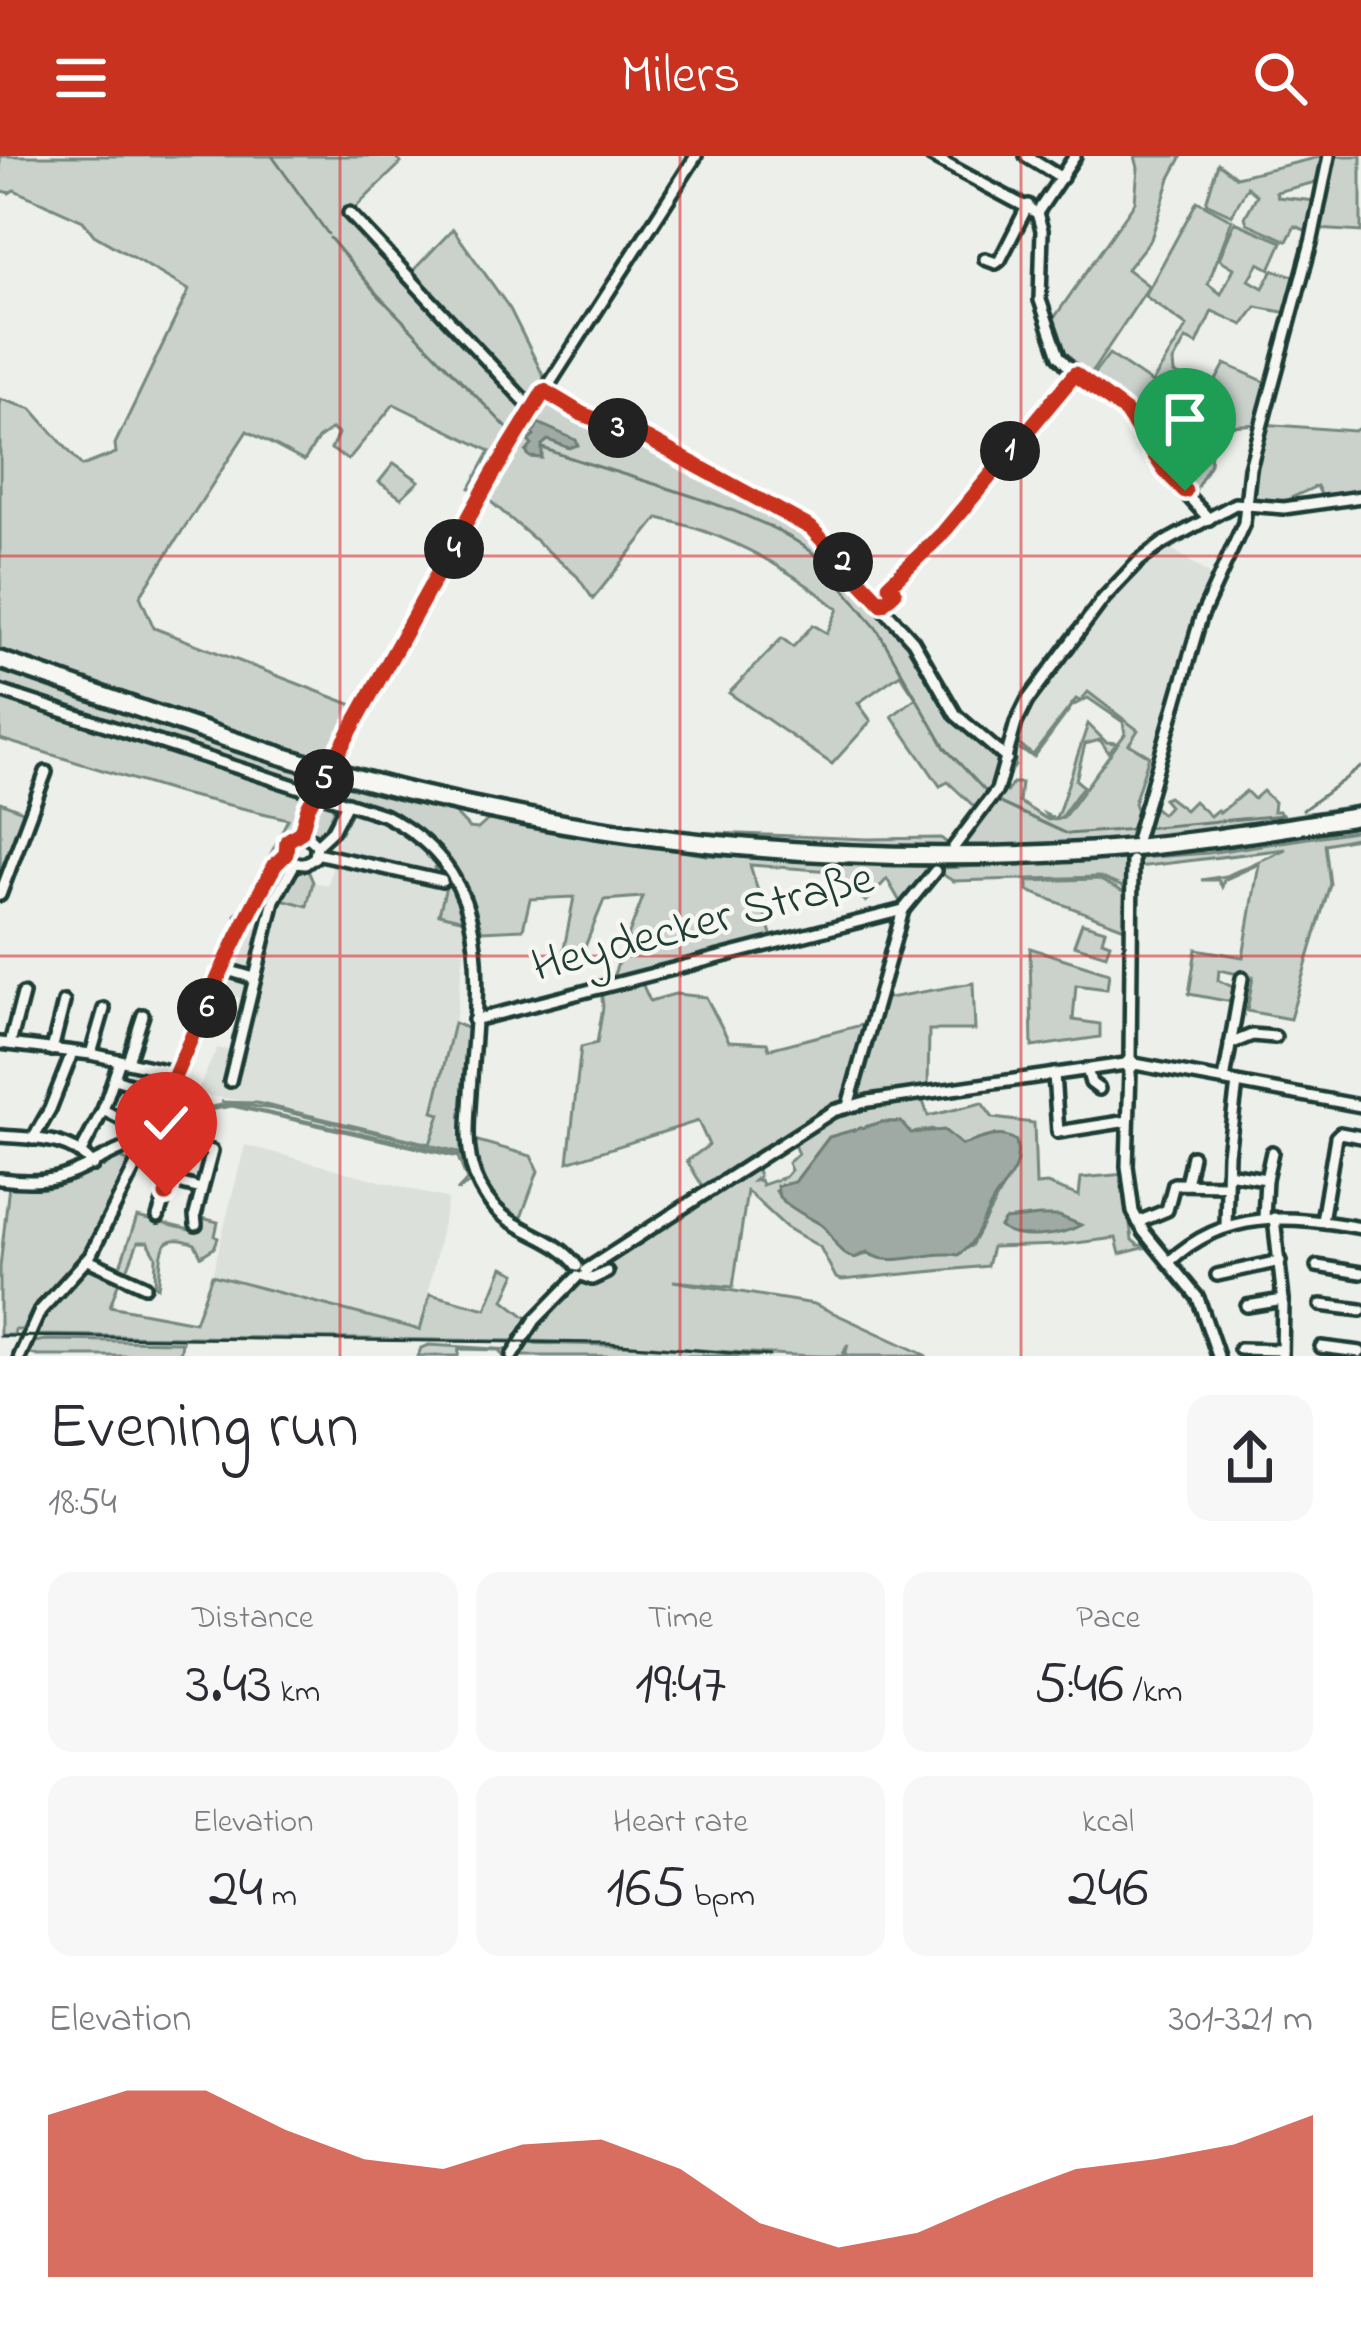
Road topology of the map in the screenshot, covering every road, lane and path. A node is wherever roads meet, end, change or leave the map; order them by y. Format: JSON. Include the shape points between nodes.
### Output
{"nodes":[{"id":1,"x":696,"y":156,"type":"edge"},
{"id":2,"x":931,"y":156,"type":"edge"},
{"id":3,"x":1026,"y":156,"type":"edge"},
{"id":4,"x":1075,"y":156,"type":"edge"},
{"id":5,"x":1329,"y":156,"type":"edge"},
{"id":6,"x":1062,"y":178,"type":"junction"},
{"id":7,"x":1033,"y":209,"type":"junction"},
{"id":8,"x":349,"y":213,"type":"dead end"},
{"id":9,"x":985,"y":259,"type":"dead end"},
{"id":10,"x":1075,"y":374,"type":"junction"},
{"id":11,"x":544,"y":391,"type":"junction"},
{"id":12,"x":532,"y":409,"type":"junction"},
{"id":13,"x":1361,"y":497,"type":"edge"},
{"id":14,"x":1246,"y":502,"type":"junction"},
{"id":15,"x":1209,"y":519,"type":"junction"},
{"id":16,"x":882,"y":604,"type":"junction"},
{"id":17,"x":0,"y":664,"type":"edge"},
{"id":18,"x":0,"y":691,"type":"edge"},
{"id":19,"x":1007,"y":759,"type":"junction"},
{"id":20,"x":46,"y":772,"type":"dead end"},
{"id":21,"x":344,"y":802,"type":"junction"},
{"id":22,"x":1361,"y":819,"type":"edge"},
{"id":23,"x":301,"y":832,"type":"junction"},
{"id":24,"x":1136,"y":837,"type":"dead end"},
{"id":25,"x":316,"y":846,"type":"junction"},
{"id":26,"x":955,"y":847,"type":"dead end"},
{"id":27,"x":286,"y":854,"type":"junction"},
{"id":28,"x":1132,"y":861,"type":"dead end"},
{"id":29,"x":295,"y":863,"type":"junction"},
{"id":30,"x":935,"y":871,"type":"dead end"},
{"id":31,"x":442,"y":881,"type":"dead end"},
{"id":32,"x":0,"y":895,"type":"edge"},
{"id":33,"x":903,"y":910,"type":"junction"},
{"id":34,"x":220,"y":968,"type":"junction"},
{"id":35,"x":254,"y":978,"type":"junction"},
{"id":36,"x":1242,"y":978,"type":"dead end"},
{"id":37,"x":23,"y":994,"type":"dead end"},
{"id":38,"x":64,"y":1002,"type":"dead end"},
{"id":39,"x":104,"y":1009,"type":"dead end"},
{"id":40,"x":143,"y":1015,"type":"dead end"},
{"id":41,"x":474,"y":1020,"type":"junction"},
{"id":42,"x":1275,"y":1037,"type":"dead end"},
{"id":43,"x":5,"y":1044,"type":"edge"},
{"id":44,"x":1230,"y":1044,"type":"junction"},
{"id":45,"x":52,"y":1050,"type":"junction"},
{"id":46,"x":72,"y":1053,"type":"junction"},
{"id":47,"x":91,"y":1054,"type":"junction"},
{"id":48,"x":124,"y":1060,"type":"junction"},
{"id":49,"x":1130,"y":1064,"type":"junction"},
{"id":50,"x":1087,"y":1069,"type":"junction"},
{"id":51,"x":178,"y":1073,"type":"junction"},
{"id":52,"x":1054,"y":1074,"type":"junction"},
{"id":53,"x":115,"y":1079,"type":"junction"},
{"id":54,"x":1224,"y":1080,"type":"junction"},
{"id":55,"x":230,"y":1081,"type":"dead end"},
{"id":56,"x":1238,"y":1083,"type":"junction"},
{"id":57,"x":133,"y":1085,"type":"dead end"},
{"id":58,"x":1100,"y":1089,"type":"dead end"},
{"id":59,"x":848,"y":1106,"type":"junction"},
{"id":60,"x":1361,"y":1106,"type":"edge"},
{"id":61,"x":103,"y":1110,"type":"junction"},
{"id":62,"x":127,"y":1121,"type":"dead end"},
{"id":63,"x":1127,"y":1121,"type":"junction"},
{"id":64,"x":0,"y":1136,"type":"edge"},
{"id":65,"x":89,"y":1137,"type":"junction"},
{"id":66,"x":1361,"y":1137,"type":"edge"},
{"id":67,"x":33,"y":1139,"type":"junction"},
{"id":68,"x":101,"y":1143,"type":"dead end"},
{"id":69,"x":141,"y":1145,"type":"junction"},
{"id":70,"x":82,"y":1150,"type":"junction"},
{"id":71,"x":180,"y":1150,"type":"junction"},
{"id":72,"x":1272,"y":1151,"type":"dead end"},
{"id":73,"x":1192,"y":1156,"type":"dead end"},
{"id":74,"x":94,"y":1165,"type":"junction"},
{"id":75,"x":0,"y":1178,"type":"edge"},
{"id":76,"x":58,"y":1179,"type":"junction"},
{"id":77,"x":1226,"y":1179,"type":"junction"},
{"id":78,"x":1266,"y":1179,"type":"junction"},
{"id":79,"x":171,"y":1181,"type":"junction"},
{"id":80,"x":1186,"y":1184,"type":"junction"},
{"id":81,"x":68,"y":1189,"type":"dead end"},
{"id":82,"x":201,"y":1189,"type":"junction"},
{"id":83,"x":166,"y":1195,"type":"dead end"},
{"id":84,"x":1269,"y":1218,"type":"junction"},
{"id":85,"x":1322,"y":1221,"type":"junction"},
{"id":86,"x":1138,"y":1222,"type":"junction"},
{"id":87,"x":196,"y":1225,"type":"dead end"},
{"id":88,"x":1226,"y":1225,"type":"junction"},
{"id":89,"x":1361,"y":1228,"type":"edge"},
{"id":90,"x":88,"y":1260,"type":"junction"},
{"id":91,"x":1169,"y":1262,"type":"junction"},
{"id":92,"x":1280,"y":1262,"type":"junction"},
{"id":93,"x":1318,"y":1266,"type":"dead end"},
{"id":94,"x":581,"y":1272,"type":"junction"},
{"id":95,"x":607,"y":1272,"type":"dead end"},
{"id":96,"x":1361,"y":1273,"type":"edge"},
{"id":97,"x":1217,"y":1275,"type":"dead end"},
{"id":98,"x":145,"y":1286,"type":"dead end"},
{"id":99,"x":1282,"y":1300,"type":"junction"},
{"id":100,"x":1321,"y":1305,"type":"dead end"},
{"id":101,"x":1247,"y":1306,"type":"dead end"},
{"id":102,"x":1361,"y":1310,"type":"edge"},
{"id":103,"x":1321,"y":1348,"type":"dead end"},
{"id":104,"x":1240,"y":1349,"type":"dead end"},
{"id":105,"x":1360,"y":1352,"type":"edge"},
{"id":106,"x":1282,"y":1353,"type":"edge"},
{"id":107,"x":20,"y":1356,"type":"edge"},
{"id":108,"x":512,"y":1356,"type":"edge"},
{"id":109,"x":1218,"y":1356,"type":"edge"}],
"edges":[{"from":1,"to":11,"type":"street"},
{"from":2,"to":7,"type":"street"},
{"from":3,"to":6,"type":"street"},
{"from":4,"to":6,"type":"street"},
{"from":5,"to":14,"type":"street"},
{"from":6,"to":7,"type":"street"},
{"from":7,"to":9,"type":"street","via":[[1000,260]]},
{"from":7,"to":10,"type":"street","via":[[1042,230],[1043,315]]},
{"from":8,"to":12,"type":"street"},
{"from":10,"to":15,"type":"street","via":[[1126,412]]},
{"from":10,"to":16,"type":"street","via":[[942,534],[889,585],[895,592]]},
{"from":11,"to":12,"type":"street"},
{"from":11,"to":16,"type":"street","via":[[811,528]]},
{"from":12,"to":23,"type":"street","bridge":true,"via":[[318,788]]},
{"from":13,"to":14,"type":"street","via":[[1284,508]]},
{"from":14,"to":15,"type":"street"},
{"from":14,"to":24,"type":"street","via":[[1239,540],[1201,617]]},
{"from":15,"to":19,"type":"street","via":[[1150,552],[1104,598],[1022,709]]},
{"from":16,"to":19,"type":"street","via":[[956,715]]},
{"from":17,"to":22,"type":"highway","via":[[410,799],[690,850],[851,862],[1038,861],[1214,845]]},
{"from":18,"to":21,"type":"street"},
{"from":19,"to":26,"type":"street","via":[[994,796]]},
{"from":20,"to":32,"type":"street"},
{"from":21,"to":25,"type":"street"},
{"from":21,"to":41,"type":"street","via":[[418,836],[455,878],[476,936]]},
{"from":23,"to":25,"type":"street"},
{"from":23,"to":27,"type":"street","via":[[287,841]]},
{"from":25,"to":29,"type":"street","via":[[308,863]]},
{"from":25,"to":31,"type":"street"},
{"from":27,"to":29,"type":"street"},
{"from":27,"to":34,"type":"street"},
{"from":28,"to":49,"type":"street"},
{"from":29,"to":35,"type":"street","via":[[274,900]]},
{"from":30,"to":33,"type":"street","name":"Heydecker Straße"},
{"from":33,"to":41,"type":"street","name":"Heydecker Straße"},
{"from":33,"to":59,"type":"street"},
{"from":34,"to":35,"type":"street"},
{"from":34,"to":51,"type":"street"},
{"from":35,"to":55,"type":"street"},
{"from":36,"to":44,"type":"street"},
{"from":37,"to":43,"type":"street"},
{"from":38,"to":45,"type":"street"},
{"from":39,"to":47,"type":"street"},
{"from":40,"to":48,"type":"street"},
{"from":41,"to":94,"type":"street","via":[[467,1144],[476,1178],[508,1221],[565,1252]]},
{"from":42,"to":44,"type":"street"},
{"from":43,"to":45,"type":"street"},
{"from":44,"to":54,"type":"street"},
{"from":45,"to":46,"type":"street"},
{"from":46,"to":47,"type":"street"},
{"from":46,"to":67,"type":"street"},
{"from":47,"to":48,"type":"street"},
{"from":48,"to":51,"type":"street"},
{"from":48,"to":53,"type":"street"},
{"from":49,"to":50,"type":"street"},
{"from":49,"to":54,"type":"street"},
{"from":49,"to":63,"type":"street"},
{"from":50,"to":52,"type":"street"},
{"from":50,"to":58,"type":"street"},
{"from":51,"to":69,"type":"street"},
{"from":52,"to":59,"type":"street"},
{"from":52,"to":63,"type":"street","via":[[1058,1132]]},
{"from":53,"to":57,"type":"street"},
{"from":53,"to":61,"type":"street"},
{"from":54,"to":56,"type":"street"},
{"from":56,"to":60,"type":"street"},
{"from":56,"to":77,"type":"street"},
{"from":59,"to":94,"type":"street"},
{"from":61,"to":62,"type":"street"},
{"from":61,"to":65,"type":"street"},
{"from":63,"to":86,"type":"street"},
{"from":64,"to":67,"type":"street"},
{"from":65,"to":68,"type":"street"},
{"from":65,"to":70,"type":"street"},
{"from":66,"to":85,"type":"street","via":[[1336,1137]]},
{"from":67,"to":70,"type":"street"},
{"from":69,"to":71,"type":"street"},
{"from":69,"to":74,"type":"street"},
{"from":69,"to":90,"type":"street"},
{"from":70,"to":74,"type":"street"},
{"from":71,"to":79,"type":"street"},
{"from":71,"to":82,"type":"street","via":[[212,1151]]},
{"from":72,"to":78,"type":"street"},
{"from":73,"to":80,"type":"street"},
{"from":74,"to":76,"type":"street"},
{"from":75,"to":76,"type":"street"},
{"from":76,"to":81,"type":"street"},
{"from":77,"to":78,"type":"street"},
{"from":77,"to":80,"type":"street"},
{"from":77,"to":88,"type":"street"},
{"from":78,"to":84,"type":"street"},
{"from":79,"to":82,"type":"street"},
{"from":79,"to":83,"type":"street"},
{"from":80,"to":86,"type":"street","via":[[1172,1185],[1165,1212]]},
{"from":82,"to":87,"type":"street"},
{"from":84,"to":85,"type":"street"},
{"from":84,"to":88,"type":"street"},
{"from":84,"to":92,"type":"street"},
{"from":85,"to":89,"type":"street"},
{"from":86,"to":91,"type":"street"},
{"from":88,"to":91,"type":"street"},
{"from":90,"to":98,"type":"street"},
{"from":90,"to":107,"type":"street","via":[[40,1311]]},
{"from":91,"to":109,"type":"street","via":[[1198,1298]]},
{"from":92,"to":97,"type":"street"},
{"from":92,"to":99,"type":"street"},
{"from":93,"to":96,"type":"street"},
{"from":94,"to":95,"type":"street","via":[[592,1279]]},
{"from":94,"to":108,"type":"street"},
{"from":99,"to":101,"type":"street"},
{"from":99,"to":106,"type":"street"},
{"from":100,"to":102,"type":"street"},
{"from":103,"to":105,"type":"street"},
{"from":104,"to":106,"type":"street"}]}
